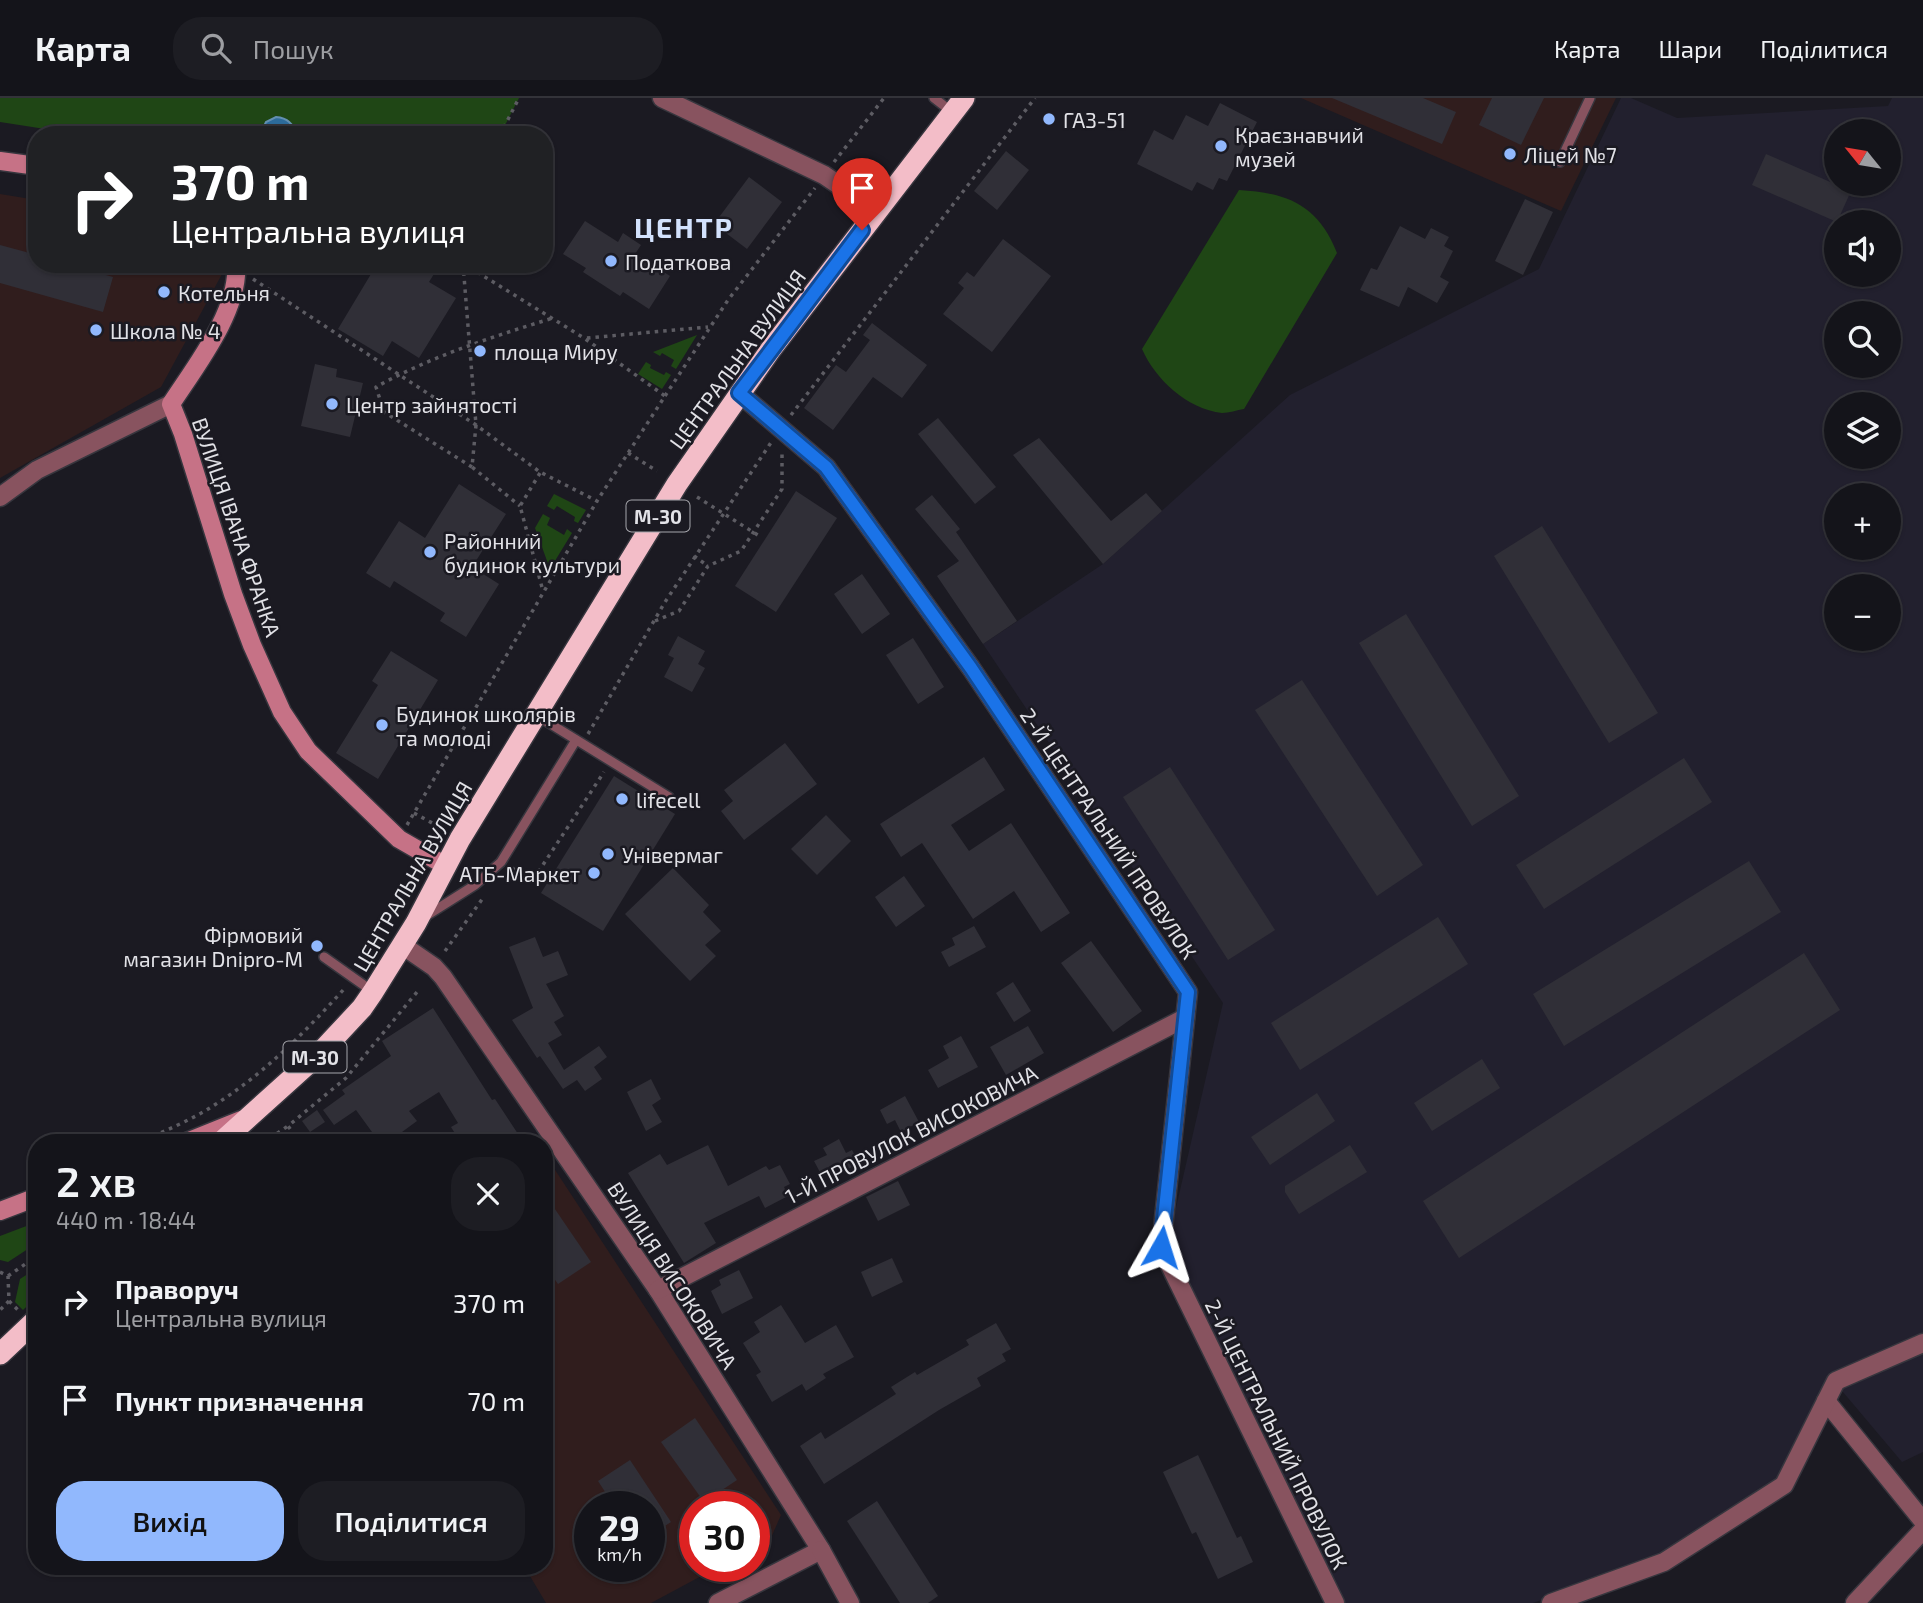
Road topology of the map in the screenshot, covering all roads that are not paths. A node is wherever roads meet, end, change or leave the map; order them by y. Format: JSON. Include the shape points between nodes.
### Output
{"nodes":[{"id":1,"x":662,"y":98,"type":"edge"},
{"id":2,"x":934,"y":98,"type":"edge"},
{"id":3,"x":1590,"y":98,"type":"edge"},
{"id":4,"x":959,"y":105,"type":"edge"},
{"id":5,"x":0,"y":161,"type":"edge"},
{"id":6,"x":1560,"y":162,"type":"dead end"},
{"id":7,"x":28,"y":165,"type":"edge"},
{"id":8,"x":877,"y":211,"type":"junction"},
{"id":9,"x":236,"y":273,"type":"edge"},
{"id":10,"x":739,"y":393,"type":"junction"},
{"id":11,"x":171,"y":404,"type":"junction"},
{"id":12,"x":0,"y":497,"type":"edge"},
{"id":13,"x":536,"y":715,"type":"junction"},
{"id":14,"x":579,"y":742,"type":"junction"},
{"id":15,"x":668,"y":797,"type":"dead end"},
{"id":16,"x":446,"y":866,"type":"junction"},
{"id":17,"x":416,"y":923,"type":"junction"},
{"id":18,"x":402,"y":946,"type":"junction"},
{"id":19,"x":324,"y":957,"type":"dead end"},
{"id":20,"x":373,"y":992,"type":"junction"},
{"id":21,"x":1185,"y":1018,"type":"junction"},
{"id":22,"x":251,"y":1116,"type":"junction"},
{"id":23,"x":206,"y":1134,"type":"edge"},
{"id":24,"x":230,"y":1134,"type":"edge"},
{"id":25,"x":551,"y":1134,"type":"edge"},
{"id":26,"x":553,"y":1137,"type":"edge"},
{"id":27,"x":28,"y":1200,"type":"edge"},
{"id":28,"x":0,"y":1211,"type":"edge"},
{"id":29,"x":658,"y":1290,"type":"junction"},
{"id":30,"x":28,"y":1319,"type":"edge"},
{"id":31,"x":1923,"y":1343,"type":"edge"},
{"id":32,"x":0,"y":1354,"type":"edge"},
{"id":33,"x":1826,"y":1401,"type":"junction"},
{"id":34,"x":1923,"y":1521,"type":"edge"},
{"id":35,"x":1923,"y":1530,"type":"edge"},
{"id":36,"x":821,"y":1550,"type":"junction"},
{"id":37,"x":718,"y":1603,"type":"edge"},
{"id":38,"x":850,"y":1603,"type":"edge"},
{"id":39,"x":1335,"y":1603,"type":"edge"},
{"id":40,"x":1551,"y":1603,"type":"edge"},
{"id":41,"x":1855,"y":1603,"type":"edge"}],
"edges":[{"from":1,"to":8,"type":"street","via":[[824,175]]},
{"from":2,"to":4,"type":"lane"},
{"from":3,"to":6,"type":"lane"},
{"from":4,"to":8,"type":"highway","name":"ЦЕНТРАЛЬНА ВУЛИЦЯ","number":"М-30"},
{"from":5,"to":7,"type":"street"},
{"from":8,"to":10,"type":"highway","name":"ЦЕНТРАЛЬНА ВУЛИЦЯ","number":"М-30"},
{"from":9,"to":11,"type":"street","via":[[233,297]]},
{"from":10,"to":13,"type":"highway","name":"ЦЕНТРАЛЬНА ВУЛИЦЯ","number":"М-30","via":[[677,484]]},
{"from":10,"to":21,"type":"street","name":"2-Й ЦЕНТРАЛЬНИЙ ПРОВУЛОК","via":[[826,467],[971,668],[1188,992]]},
{"from":11,"to":12,"type":"street","name":"ВУЛИЦЯ ІВАНА ФРАНКА","via":[[37,470]]},
{"from":11,"to":16,"type":"street","name":"ВУЛИЦЯ ІВАНА ФРАНКА","via":[[233,593],[282,712],[308,751],[399,839]]},
{"from":13,"to":14,"type":"lane"},
{"from":13,"to":16,"type":"highway","name":"ЦЕНТРАЛЬНА ВУЛИЦЯ","number":"М-30"},
{"from":14,"to":15,"type":"lane"},
{"from":14,"to":17,"type":"lane","via":[[501,862],[475,885]]},
{"from":16,"to":17,"type":"highway","name":"ЦЕНТРАЛЬНА ВУЛИЦЯ","number":"М-30"},
{"from":17,"to":18,"type":"highway","name":"ЦЕНТРАЛЬНА ВУЛИЦЯ","number":"М-30"},
{"from":18,"to":20,"type":"highway","name":"ЦЕНТРАЛЬНА ВУЛИЦЯ","number":"М-30"},
{"from":18,"to":25,"type":"street","name":"ВУЛИЦЯ ВИСОКОВИЧА","via":[[443,977]]},
{"from":19,"to":20,"type":"lane"},
{"from":20,"to":22,"type":"highway","name":"ЦЕНТРАЛЬНА ВУЛИЦЯ","number":"М-30","via":[[320,1053]]},
{"from":21,"to":29,"type":"street","name":"1-Й ПРОВУЛОК ВИСОКОВИЧА"},
{"from":21,"to":39,"type":"street","name":"2-Й ЦЕНТРАЛЬНИЙ ПРОВУЛОК","via":[[1161,1247]]},
{"from":22,"to":23,"type":"street","name":"ЦЕНТРАЛЬНА ВУЛИЦЯ"},
{"from":22,"to":24,"type":"highway","number":"М-30"},
{"from":26,"to":29,"type":"street","name":"ВУЛИЦЯ ВИСОКОВИЧА"},
{"from":27,"to":28,"type":"street"},
{"from":29,"to":36,"type":"street","name":"ВУЛИЦЯ ВИСОКОВИЧА"},
{"from":30,"to":32,"type":"highway"},
{"from":31,"to":33,"type":"street","via":[[1836,1381]]},
{"from":33,"to":34,"type":"street"},
{"from":33,"to":40,"type":"street","via":[[1784,1485],[1664,1562]]},
{"from":35,"to":41,"type":"street"},
{"from":36,"to":37,"type":"street"},
{"from":36,"to":38,"type":"street","name":"ВУЛИЦЯ ВИСОКОВИЧА"}]}
